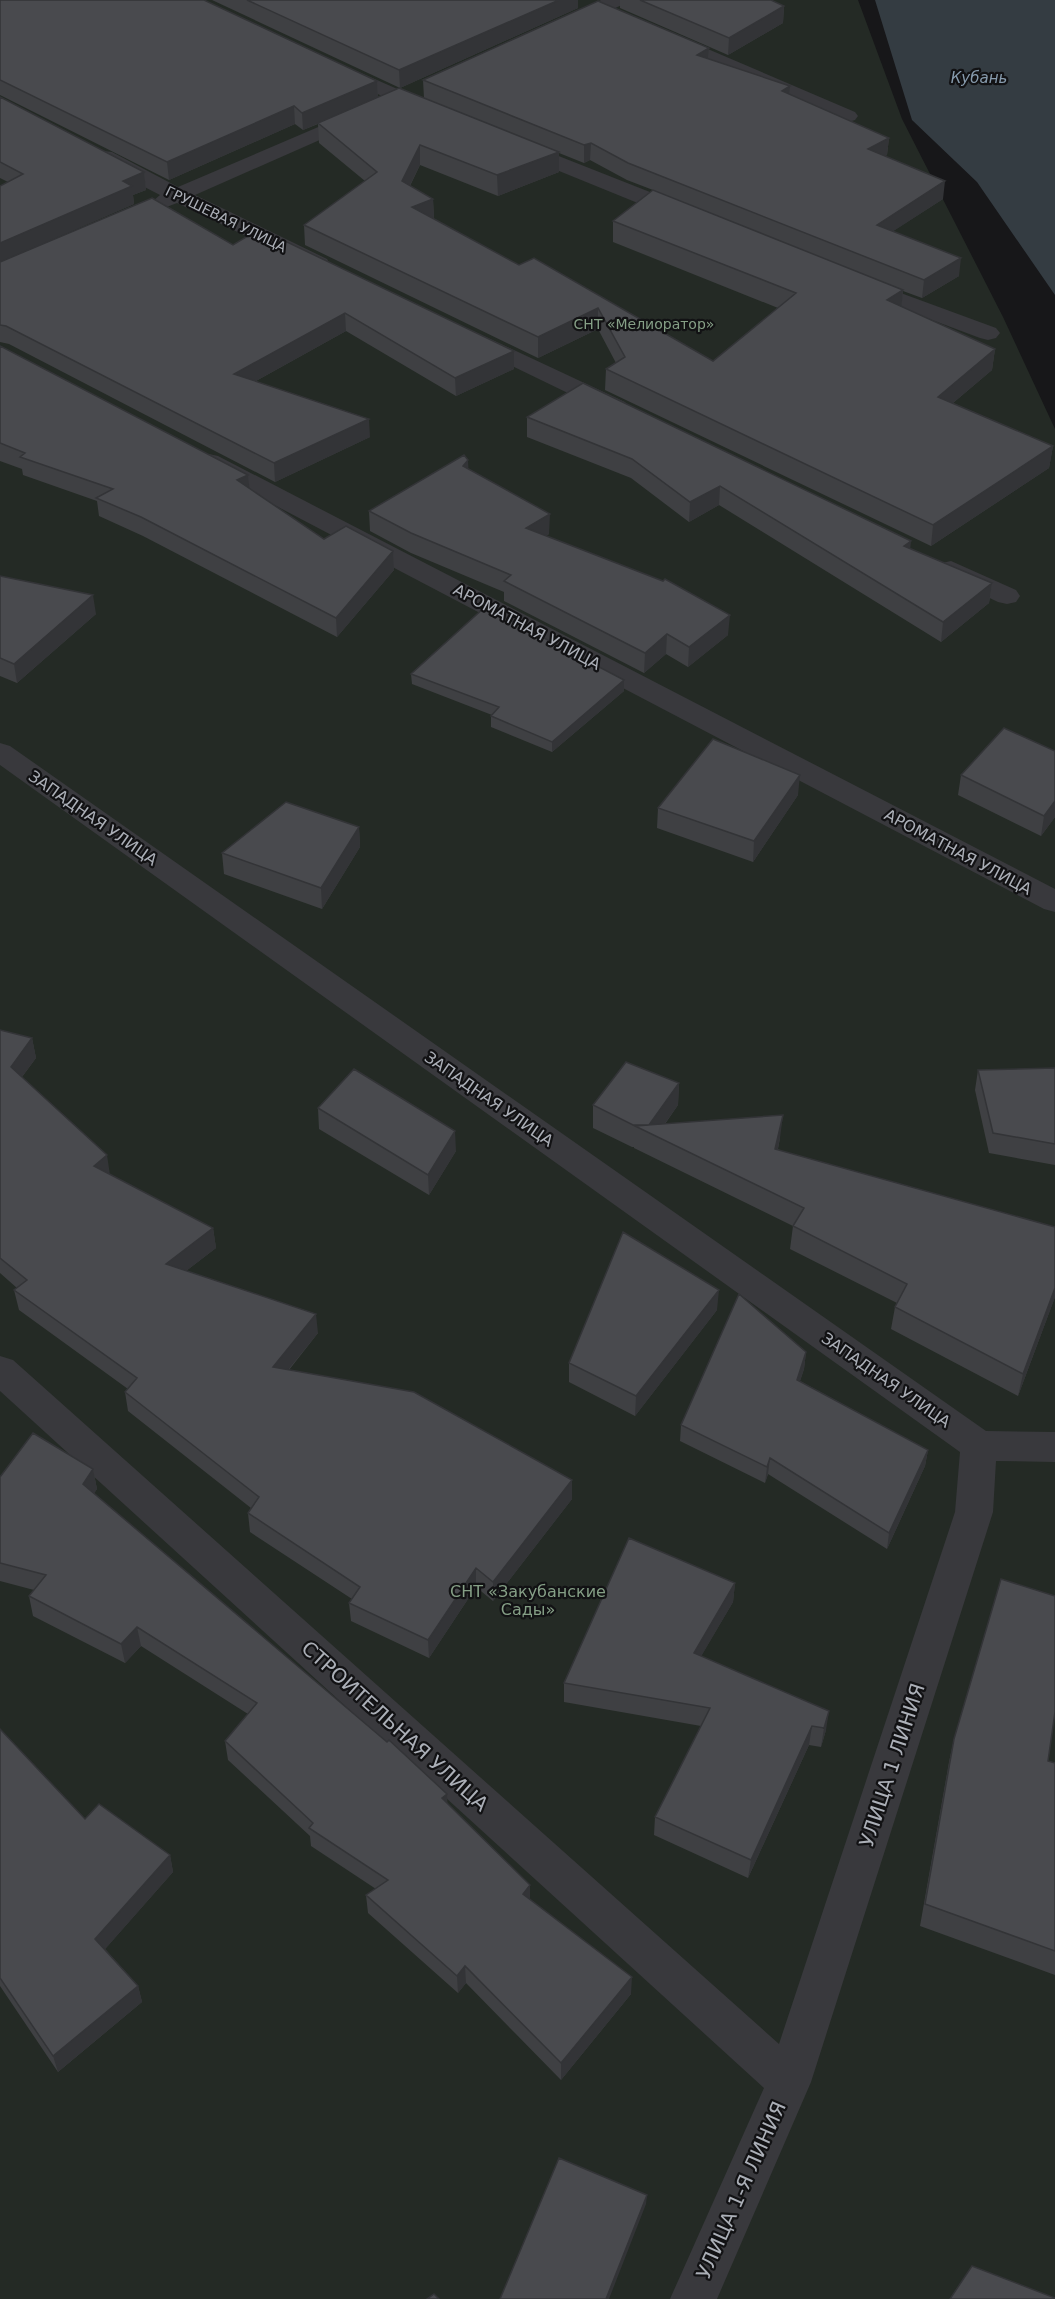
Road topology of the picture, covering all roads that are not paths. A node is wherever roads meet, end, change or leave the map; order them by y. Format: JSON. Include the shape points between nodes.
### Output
{"nodes":[{"id":1,"x":578,"y":0,"type":"edge"},
{"id":2,"x":612,"y":9,"type":"edge"},
{"id":3,"x":546,"y":32,"type":"edge"},
{"id":4,"x":653,"y":32,"type":"edge"},
{"id":5,"x":316,"y":59,"type":"edge"},
{"id":6,"x":421,"y":89,"type":"dead end"},
{"id":7,"x":400,"y":98,"type":"junction"},
{"id":8,"x":443,"y":116,"type":"edge"},
{"id":9,"x":848,"y":116,"type":"dead end"},
{"id":10,"x":498,"y":138,"type":"edge"},
{"id":11,"x":84,"y":146,"type":"edge"},
{"id":12,"x":177,"y":195,"type":"junction"},
{"id":13,"x":146,"y":209,"type":"edge"},
{"id":14,"x":704,"y":222,"type":"edge"},
{"id":15,"x":339,"y":273,"type":"edge"},
{"id":16,"x":845,"y":279,"type":"edge"},
{"id":17,"x":457,"y":331,"type":"edge"},
{"id":18,"x":988,"y":333,"type":"dead end"},
{"id":19,"x":640,"y":419,"type":"edge"},
{"id":20,"x":183,"y":447,"type":"edge"},
{"id":21,"x":931,"y":560,"type":"edge"},
{"id":22,"x":1006,"y":596,"type":"dead end"},
{"id":23,"x":0,"y":752,"type":"edge"},
{"id":24,"x":1055,"y":902,"type":"edge"},
{"id":25,"x":0,"y":1370,"type":"edge"},
{"id":26,"x":979,"y":1446,"type":"junction"},
{"id":27,"x":1055,"y":1447,"type":"edge"},
{"id":28,"x":789,"y":2082,"type":"junction"},
{"id":29,"x":693,"y":2299,"type":"edge"}],
"edges":[{"from":1,"to":2,"type":"street"},
{"from":2,"to":3,"type":"street"},
{"from":4,"to":9,"type":"street"},
{"from":5,"to":7,"type":"street"},
{"from":6,"to":7,"type":"street"},
{"from":7,"to":8,"type":"street"},
{"from":7,"to":12,"type":"street"},
{"from":10,"to":14,"type":"street"},
{"from":11,"to":12,"type":"street","name":"ГРУШЕВАЯ УЛИЦА"},
{"from":12,"to":13,"type":"street"},
{"from":12,"to":15,"type":"street","name":"ГРУШЕВАЯ УЛИЦА"},
{"from":16,"to":18,"type":"street"},
{"from":17,"to":19,"type":"street"},
{"from":20,"to":24,"type":"street","name":"АРОМАТНАЯ УЛИЦА"},
{"from":21,"to":22,"type":"street"},
{"from":23,"to":26,"type":"street","name":"ЗАПАДНАЯ УЛИЦА"},
{"from":25,"to":28,"type":"street","name":"СТРОИТЕЛЬНАЯ УЛИЦА"},
{"from":26,"to":27,"type":"street"},
{"from":26,"to":28,"type":"street","name":"УЛИЦА 1 ЛИНИЯ","via":[[974,1512]]},
{"from":28,"to":29,"type":"street","name":"УЛИЦА 1-Я ЛИНИЯ"}]}
